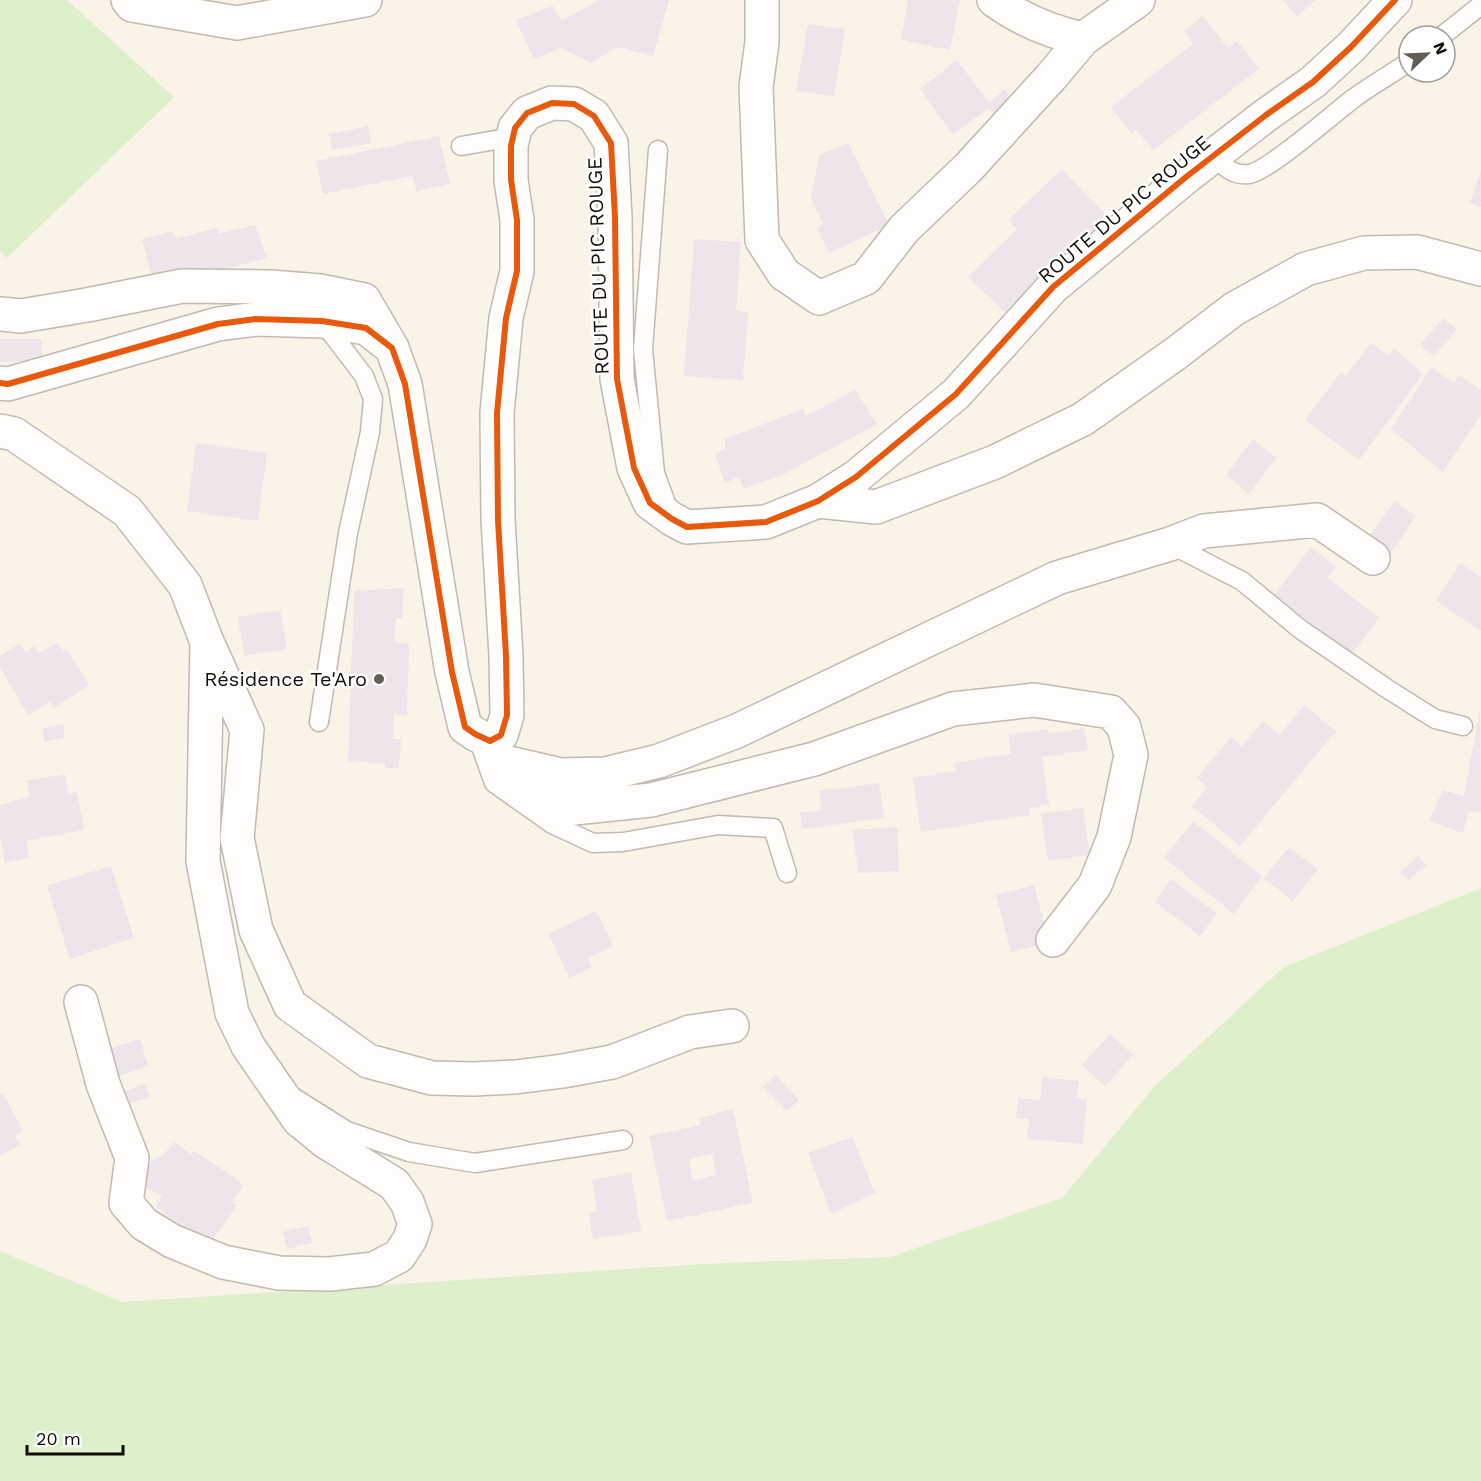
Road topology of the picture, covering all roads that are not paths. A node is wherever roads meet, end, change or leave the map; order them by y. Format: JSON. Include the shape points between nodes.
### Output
{"nodes":[{"id":1,"x":128,"y":0,"type":"edge"},
{"id":2,"x":365,"y":0,"type":"edge"},
{"id":3,"x":762,"y":0,"type":"edge"},
{"id":4,"x":994,"y":0,"type":"edge"},
{"id":5,"x":1138,"y":0,"type":"edge"},
{"id":6,"x":1395,"y":0,"type":"edge"},
{"id":7,"x":1481,"y":5,"type":"edge"},
{"id":8,"x":1457,"y":24,"type":"edge"},
{"id":9,"x":1083,"y":39,"type":"junction"},
{"id":10,"x":1397,"y":70,"type":"edge"},
{"id":11,"x":513,"y":137,"type":"junction"},
{"id":12,"x":460,"y":146,"type":"dead end"},
{"id":13,"x":658,"y":150,"type":"dead end"},
{"id":14,"x":1214,"y":155,"type":"junction"},
{"id":15,"x":1481,"y":269,"type":"edge"},
{"id":16,"x":0,"y":314,"type":"edge"},
{"id":17,"x":322,"y":321,"type":"junction"},
{"id":18,"x":392,"y":348,"type":"junction"},
{"id":19,"x":0,"y":383,"type":"edge"},
{"id":20,"x":0,"y":431,"type":"edge"},
{"id":21,"x":818,"y":501,"type":"junction"},
{"id":22,"x":672,"y":519,"type":"junction"},
{"id":23,"x":1170,"y":544,"type":"junction"},
{"id":24,"x":1372,"y":558,"type":"dead end"},
{"id":25,"x":207,"y":642,"type":"junction"},
{"id":26,"x":319,"y":722,"type":"dead end"},
{"id":27,"x":1463,"y":726,"type":"dead end"},
{"id":28,"x":493,"y":747,"type":"junction"},
{"id":29,"x":787,"y":873,"type":"dead end"},
{"id":30,"x":1053,"y":940,"type":"dead end"},
{"id":31,"x":81,"y":1002,"type":"dead end"},
{"id":32,"x":732,"y":1026,"type":"dead end"},
{"id":33,"x":275,"y":1084,"type":"junction"},
{"id":34,"x":623,"y":1140,"type":"dead end"}],
"edges":[{"from":1,"to":2,"type":"street","via":[[132,5],[237,22]]},
{"from":3,"to":9,"type":"street","via":[[756,87],[762,240],[784,274],[819,298],[866,278],[904,229],[968,168]]},
{"from":4,"to":9,"type":"street","via":[[1013,14]]},
{"from":5,"to":9,"type":"street"},
{"from":6,"to":14,"type":"street","name":"ROUTE DU PIC ROUGE","via":[[1313,82]]},
{"from":7,"to":8,"type":"lane"},
{"from":10,"to":14,"type":"lane","via":[[1252,174],[1237,174]]},
{"from":11,"to":12,"type":"lane"},
{"from":11,"to":22,"type":"street","name":"ROUTE DU PIC ROUGE","via":[[514,128],[527,113],[552,104],[574,104],[594,116],[611,143],[617,379],[634,468],[650,503]]},
{"from":11,"to":28,"type":"street","name":"ROUTE DU PIC ROUGE","via":[[511,180],[517,220],[517,271],[506,318],[497,413],[507,715]]},
{"from":13,"to":22,"type":"lane","via":[[643,349],[656,473]]},
{"from":14,"to":21,"type":"street","name":"ROUTE DU PIC ROUGE","via":[[1053,287],[956,394],[856,477]]},
{"from":15,"to":21,"type":"street","via":[[1417,252],[1364,253],[1306,269],[1234,309],[1083,419],[995,462],[876,507]]},
{"from":16,"to":18,"type":"street","via":[[21,316],[182,286],[320,291],[364,300]]},
{"from":17,"to":18,"type":"street","via":[[366,327]]},
{"from":17,"to":19,"type":"street","via":[[256,319],[218,324],[8,384]]},
{"from":17,"to":26,"type":"lane","via":[[364,376],[373,399]]},
{"from":18,"to":28,"type":"street","via":[[405,384],[452,672],[465,727]]},
{"from":20,"to":25,"type":"street","via":[[14,434],[127,511],[185,585]]},
{"from":21,"to":22,"type":"street","name":"ROUTE DU PIC ROUGE","via":[[766,522],[687,527]]},
{"from":23,"to":24,"type":"street","via":[[1203,531],[1317,520]]},
{"from":23,"to":27,"type":"lane","via":[[1242,581],[1300,629],[1435,719]]},
{"from":23,"to":28,"type":"street","via":[[1057,578],[737,731],[659,761],[605,774],[561,775]]},
{"from":25,"to":32,"type":"street","via":[[247,730],[237,837],[256,930],[290,1005],[368,1061],[432,1078],[515,1077],[563,1071],[612,1062],[690,1032]]},
{"from":25,"to":33,"type":"street","via":[[203,861],[232,1013],[248,1047]]},
{"from":28,"to":29,"type":"lane","via":[[481,747],[494,783],[552,824],[593,843],[623,842],[718,825],[773,828]]},
{"from":28,"to":30,"type":"street","via":[[527,785],[574,808],[651,800],[814,759],[952,709],[1034,700],[1111,712],[1124,727],[1131,755],[1114,837],[1095,885]]},
{"from":31,"to":33,"type":"street","via":[[103,1084],[132,1158],[126,1203],[144,1224],[172,1241],[223,1262],[279,1273],[330,1274],[374,1269],[399,1256],[415,1224],[407,1202],[394,1184],[326,1142],[299,1120]]},
{"from":33,"to":34,"type":"lane","via":[[347,1131],[409,1152],[475,1162]]}]}
